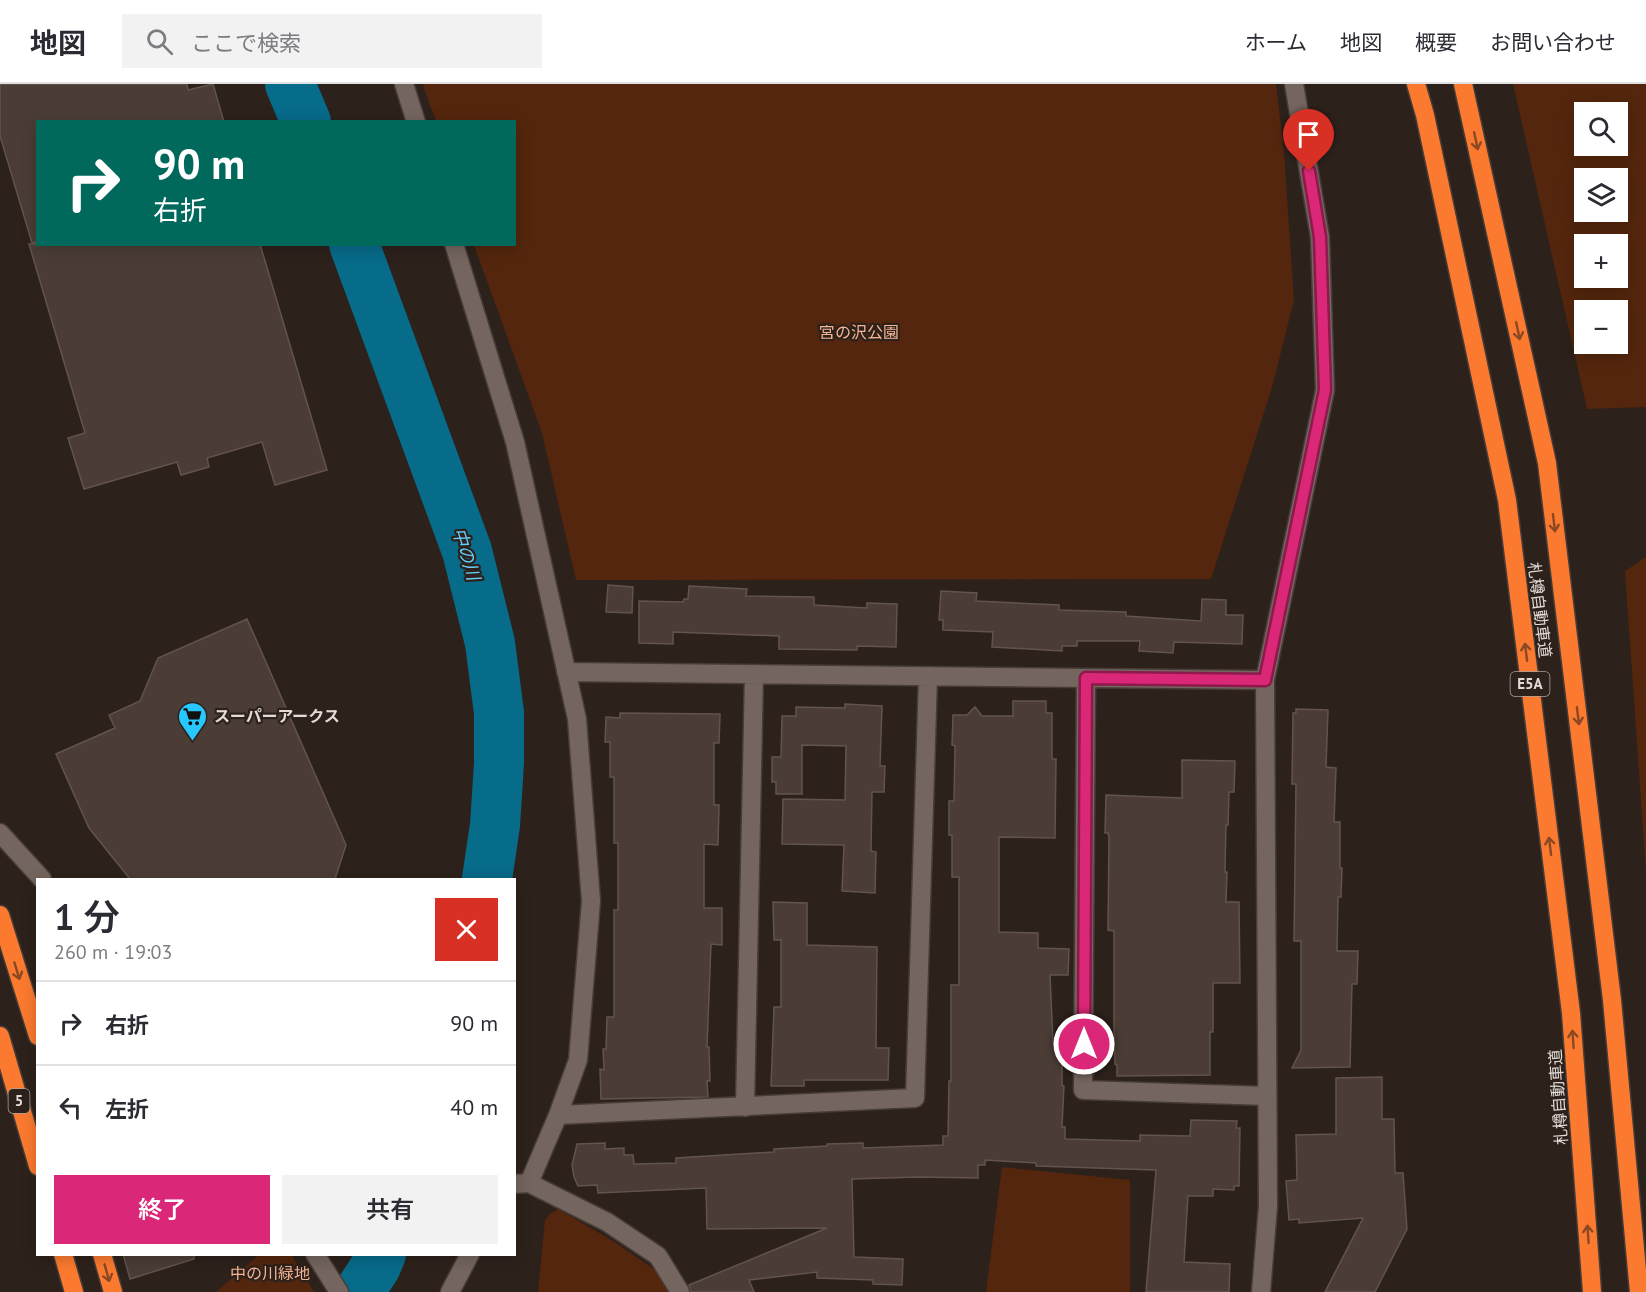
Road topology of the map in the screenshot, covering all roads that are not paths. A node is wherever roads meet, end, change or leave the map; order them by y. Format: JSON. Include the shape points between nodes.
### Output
{"nodes":[{"id":1,"x":404,"y":84,"type":"edge"},
{"id":2,"x":1294,"y":84,"type":"edge"},
{"id":3,"x":1416,"y":84,"type":"edge"},
{"id":4,"x":1462,"y":84,"type":"edge"},
{"id":5,"x":415,"y":120,"type":"edge"},
{"id":6,"x":455,"y":246,"type":"edge"},
{"id":7,"x":566,"y":672,"type":"junction"},
{"id":8,"x":754,"y":674,"type":"junction"},
{"id":9,"x":928,"y":676,"type":"junction"},
{"id":10,"x":1086,"y":678,"type":"junction"},
{"id":11,"x":1265,"y":680,"type":"junction"},
{"id":12,"x":0,"y":833,"type":"edge"},
{"id":13,"x":41,"y":878,"type":"edge"},
{"id":14,"x":0,"y":915,"type":"edge"},
{"id":15,"x":36,"y":1030,"type":"edge"},
{"id":16,"x":0,"y":1036,"type":"edge"},
{"id":17,"x":4,"y":1066,"type":"edge"},
{"id":18,"x":1267,"y":1095,"type":"junction"},
{"id":19,"x":745,"y":1107,"type":"junction"},
{"id":20,"x":558,"y":1115,"type":"junction"},
{"id":21,"x":36,"y":1160,"type":"edge"},
{"id":22,"x":522,"y":1183,"type":"edge"},
{"id":23,"x":64,"y":1256,"type":"edge"},
{"id":24,"x":103,"y":1256,"type":"edge"},
{"id":25,"x":316,"y":1256,"type":"edge"},
{"id":26,"x":469,"y":1256,"type":"edge"},
{"id":27,"x":74,"y":1292,"type":"edge"},
{"id":28,"x":113,"y":1292,"type":"edge"},
{"id":29,"x":339,"y":1292,"type":"edge"},
{"id":30,"x":450,"y":1292,"type":"edge"},
{"id":31,"x":680,"y":1292,"type":"edge"},
{"id":32,"x":1261,"y":1292,"type":"edge"},
{"id":33,"x":1592,"y":1292,"type":"edge"},
{"id":34,"x":1639,"y":1292,"type":"edge"}],
"edges":[{"from":1,"to":5,"type":"street"},
{"from":2,"to":11,"type":"street","via":[[1320,237],[1325,390]]},
{"from":33,"to":3,"type":"highway","name":"札樽自動車道","number":"E5A","one_way":true,"via":[[1571,1013],[1507,500]]},
{"from":4,"to":34,"type":"highway","name":"札樽自動車道","number":"E5A","one_way":true,"via":[[1547,463],[1612,1000]]},
{"from":6,"to":7,"type":"street","via":[[515,442]]},
{"from":7,"to":8,"type":"street"},
{"from":7,"to":20,"type":"street","via":[[577,719],[591,901],[578,1060]]},
{"from":8,"to":9,"type":"street"},
{"from":8,"to":19,"type":"street"},
{"from":9,"to":10,"type":"street"},
{"from":9,"to":19,"type":"street","via":[[915,1098]]},
{"from":10,"to":11,"type":"street"},
{"from":10,"to":18,"type":"street","via":[[1083,1090]]},
{"from":11,"to":18,"type":"street"},
{"from":12,"to":13,"type":"street"},
{"from":14,"to":15,"type":"highway","one_way":true},
{"from":16,"to":17,"type":"highway","number":"5"},
{"from":17,"to":21,"type":"highway","number":"5"},
{"from":18,"to":32,"type":"street","via":[[1268,1206]]},
{"from":19,"to":20,"type":"street"},
{"from":20,"to":22,"type":"street"},
{"from":22,"to":31,"type":"street","via":[[607,1222],[658,1256]]},
{"from":23,"to":27,"type":"highway"},
{"from":24,"to":28,"type":"highway","one_way":true},
{"from":25,"to":29,"type":"street"},
{"from":26,"to":30,"type":"street"}]}
